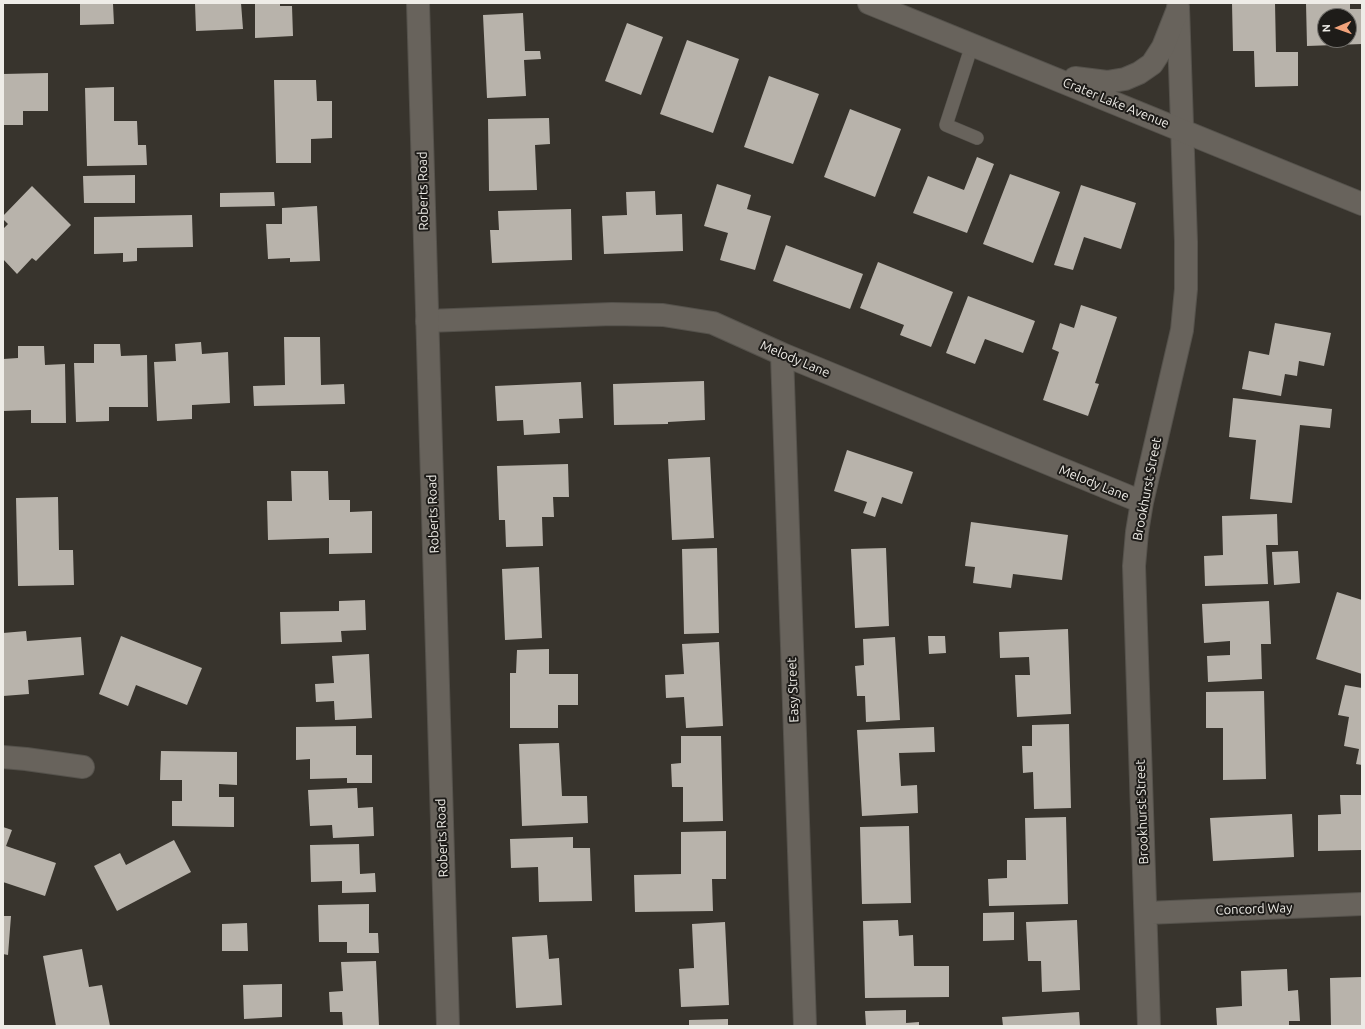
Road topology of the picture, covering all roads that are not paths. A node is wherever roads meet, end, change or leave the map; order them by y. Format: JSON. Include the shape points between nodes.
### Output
{"nodes":[{"id":1,"x":418,"y":3,"type":"edge"},
{"id":2,"x":870,"y":3,"type":"edge"},
{"id":3,"x":1178,"y":6,"type":"edge"},
{"id":4,"x":972,"y":45,"type":"junction"},
{"id":5,"x":1040,"y":72,"type":"junction"},
{"id":6,"x":1182,"y":130,"type":"junction"},
{"id":7,"x":977,"y":138,"type":"dead end"},
{"id":8,"x":1362,"y":204,"type":"edge"},
{"id":9,"x":427,"y":322,"type":"junction"},
{"id":10,"x":782,"y":354,"type":"junction"},
{"id":11,"x":1142,"y":502,"type":"junction"},
{"id":12,"x":3,"y":757,"type":"edge"},
{"id":13,"x":83,"y":767,"type":"dead end"},
{"id":14,"x":1362,"y":904,"type":"edge"},
{"id":15,"x":1146,"y":913,"type":"junction"},
{"id":16,"x":448,"y":1026,"type":"edge"},
{"id":17,"x":805,"y":1026,"type":"edge"},
{"id":18,"x":1149,"y":1026,"type":"edge"}],
"edges":[{"from":1,"to":9,"type":"street","name":"Roberts Road"},
{"from":2,"to":4,"type":"street","name":"Crater Lake Avenue"},
{"from":3,"to":5,"type":"street","via":[[1163,47],[1152,64],[1139,73],[1107,82]]},
{"from":3,"to":6,"type":"street","name":"Brookhurst Street"},
{"from":4,"to":5,"type":"street","name":"Crater Lake Avenue"},
{"from":4,"to":7,"type":"lane","via":[[946,125]]},
{"from":5,"to":6,"type":"street","name":"Crater Lake Avenue"},
{"from":6,"to":8,"type":"street","name":"Crater Lake Avenue"},
{"from":6,"to":11,"type":"street","name":"Brookhurst Street","via":[[1186,289],[1182,330]]},
{"from":9,"to":10,"type":"street","name":"Melody Lane","via":[[612,314],[663,315],[713,323]]},
{"from":9,"to":16,"type":"street","name":"Roberts Road"},
{"from":10,"to":11,"type":"street","name":"Melody Lane"},
{"from":10,"to":17,"type":"street","name":"Easy Street"},
{"from":11,"to":15,"type":"street","name":"Brookhurst Street","via":[[1136,532],[1134,566]]},
{"from":12,"to":13,"type":"street"},
{"from":14,"to":15,"type":"street","name":"Concord Way"},
{"from":15,"to":18,"type":"street","name":"Brookhurst Street"}]}
